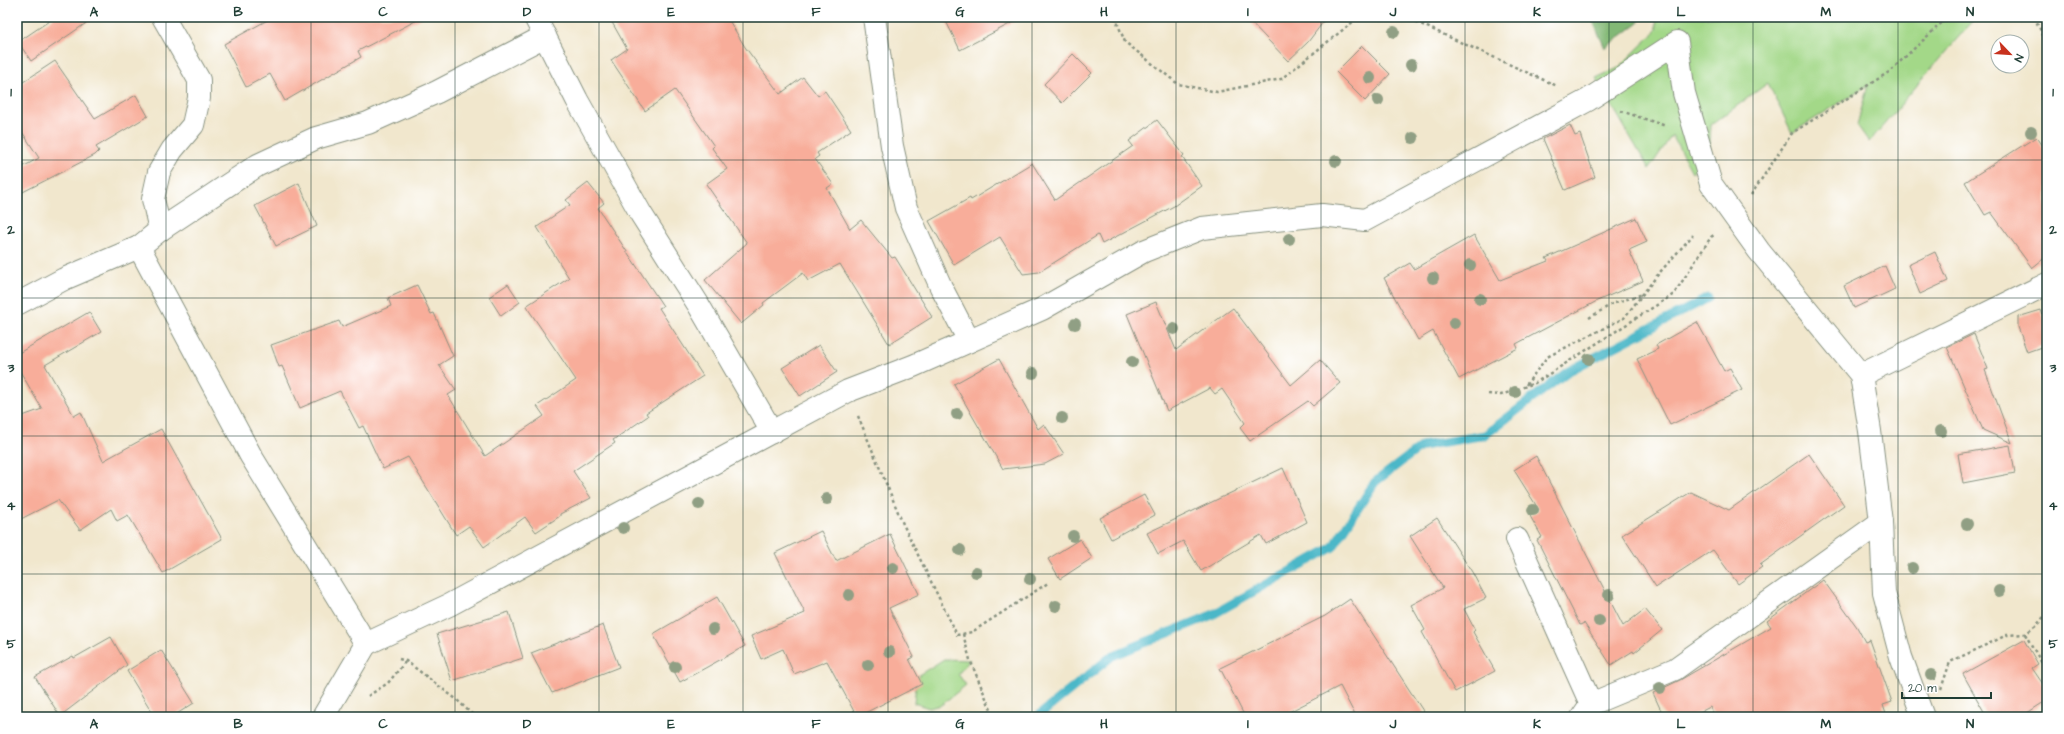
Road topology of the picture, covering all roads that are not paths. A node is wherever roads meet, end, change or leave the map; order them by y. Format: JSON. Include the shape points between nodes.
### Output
{"nodes":[{"id":1,"x":163,"y":17,"type":"edge"},
{"id":2,"x":874,"y":17,"type":"edge"},
{"id":3,"x":540,"y":26,"type":"edge"},
{"id":4,"x":160,"y":230,"type":"junction"},
{"id":5,"x":139,"y":246,"type":"junction"},
{"id":6,"x":2047,"y":284,"type":"edge"},
{"id":7,"x":17,"y":304,"type":"edge"},
{"id":8,"x":969,"y":342,"type":"junction"},
{"id":9,"x":1861,"y":375,"type":"junction"},
{"id":10,"x":772,"y":432,"type":"junction"},
{"id":11,"x":1881,"y":522,"type":"junction"},
{"id":12,"x":1517,"y":539,"type":"dead end"},
{"id":13,"x":366,"y":644,"type":"junction"},
{"id":14,"x":1586,"y":710,"type":"edge"},
{"id":15,"x":323,"y":717,"type":"edge"},
{"id":16,"x":1923,"y":717,"type":"edge"}],
"edges":[{"from":1,"to":4,"type":"street","via":[[199,80],[193,125],[158,172],[153,199]]},
{"from":2,"to":8,"type":"street","via":[[892,146],[906,208]]},
{"from":3,"to":4,"type":"street","via":[[437,92],[368,123],[316,138],[258,165]]},
{"from":3,"to":10,"type":"street","via":[[641,214],[698,304]]},
{"from":4,"to":5,"type":"street"},
{"from":5,"to":7,"type":"street","via":[[64,279]]},
{"from":5,"to":13,"type":"street","via":[[250,456]]},
{"from":6,"to":9,"type":"street"},
{"from":8,"to":9,"type":"street","via":[[1042,309],[1144,251],[1202,228],[1322,215],[1364,220],[1588,100],[1677,42],[1684,93],[1711,184],[1736,220]]},
{"from":8,"to":10,"type":"street","via":[[848,391]]},
{"from":9,"to":11,"type":"street"},
{"from":10,"to":13,"type":"street","via":[[449,605]]},
{"from":11,"to":14,"type":"street","via":[[1675,669]]},
{"from":11,"to":16,"type":"street","via":[[1884,593],[1900,657]]},
{"from":12,"to":14,"type":"street"},
{"from":13,"to":15,"type":"street"}]}
